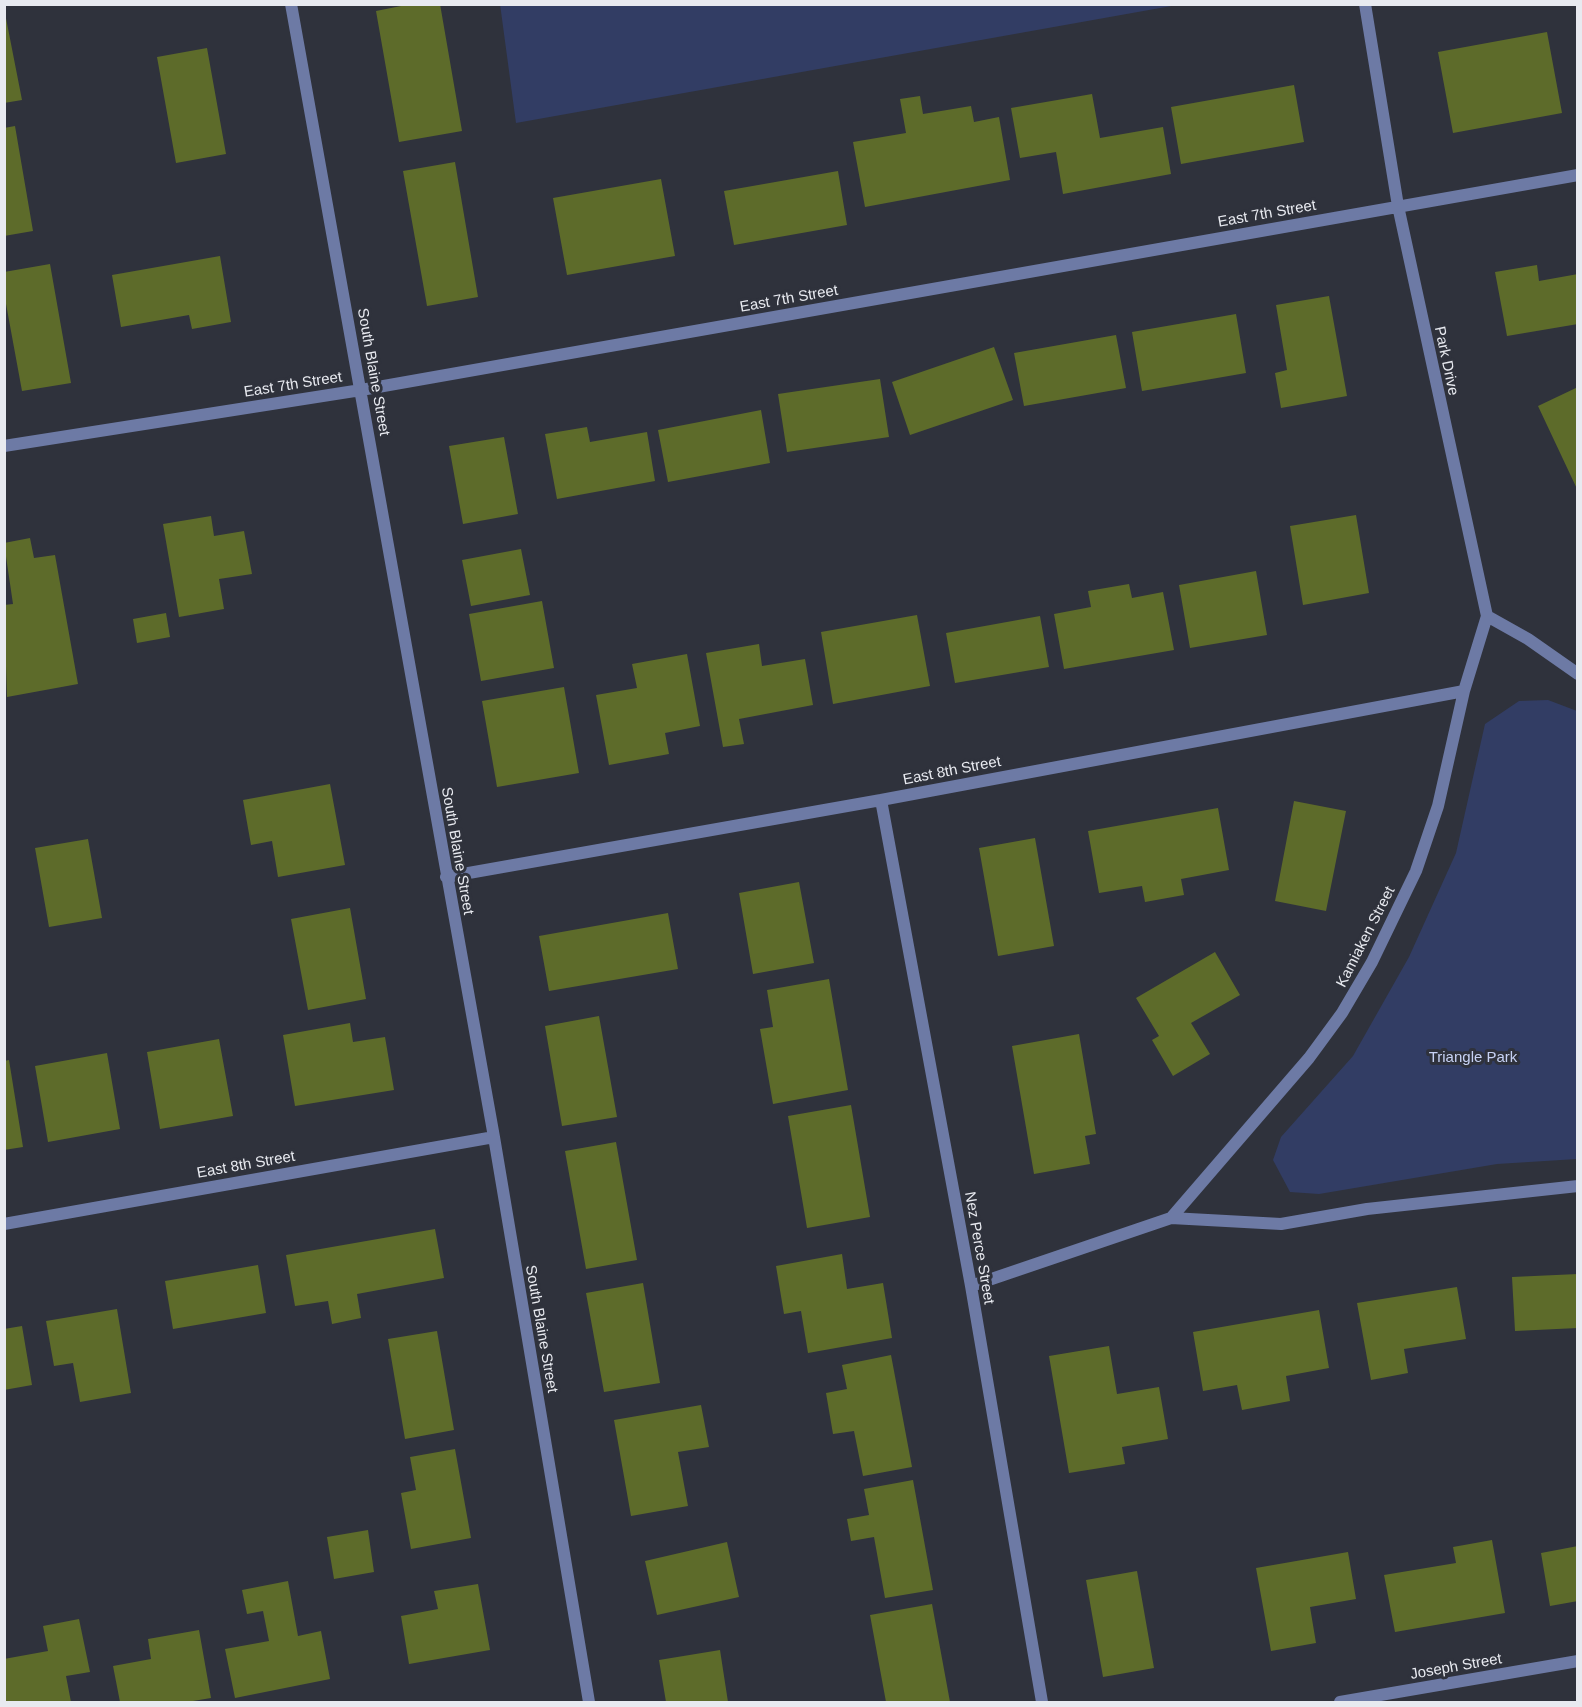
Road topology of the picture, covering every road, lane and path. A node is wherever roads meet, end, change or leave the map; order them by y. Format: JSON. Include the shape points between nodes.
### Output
{"nodes":[{"id":1,"x":291,"y":4,"type":"edge"},
{"id":2,"x":1365,"y":4,"type":"edge"},
{"id":3,"x":1578,"y":175,"type":"edge"},
{"id":4,"x":1398,"y":206,"type":"junction"},
{"id":5,"x":361,"y":390,"type":"junction"},
{"id":6,"x":4,"y":446,"type":"edge"},
{"id":7,"x":1487,"y":616,"type":"junction"},
{"id":8,"x":1578,"y":674,"type":"edge"},
{"id":9,"x":1464,"y":691,"type":"junction"},
{"id":10,"x":881,"y":800,"type":"junction"},
{"id":11,"x":446,"y":877,"type":"junction"},
{"id":12,"x":494,"y":1137,"type":"junction"},
{"id":13,"x":1578,"y":1186,"type":"edge"},
{"id":14,"x":1171,"y":1218,"type":"junction"},
{"id":15,"x":4,"y":1224,"type":"edge"},
{"id":16,"x":971,"y":1286,"type":"junction"},
{"id":17,"x":1578,"y":1661,"type":"edge"},
{"id":18,"x":589,"y":1702,"type":"edge"},
{"id":19,"x":1042,"y":1702,"type":"edge"},
{"id":20,"x":1340,"y":1702,"type":"edge"}],
"edges":[{"from":1,"to":5,"type":"street","name":"South Blaine Street"},
{"from":2,"to":4,"type":"street","name":"Park Drive"},
{"from":3,"to":4,"type":"street","name":"East 7th Street"},
{"from":4,"to":5,"type":"street","name":"East 7th Street"},
{"from":4,"to":7,"type":"street","name":"Park Drive"},
{"from":5,"to":6,"type":"street","name":"East 7th Street"},
{"from":5,"to":11,"type":"street","name":"South Blaine Street"},
{"from":7,"to":8,"type":"street"},
{"from":7,"to":9,"type":"street","name":"Kamiaken Street"},
{"from":9,"to":10,"type":"street","name":"East 8th Street"},
{"from":9,"to":14,"type":"street","name":"Kamiaken Street","via":[[1438,806],[1416,871],[1372,962],[1309,1058]]},
{"from":10,"to":11,"type":"street","name":"East 8th Street"},
{"from":10,"to":16,"type":"street","name":"Nez Perce Street"},
{"from":11,"to":12,"type":"street","name":"South Blaine Street"},
{"from":12,"to":15,"type":"street","name":"East 8th Street"},
{"from":12,"to":18,"type":"street","name":"South Blaine Street"},
{"from":13,"to":14,"type":"street","via":[[1367,1209],[1281,1224]]},
{"from":14,"to":16,"type":"street"},
{"from":16,"to":19,"type":"street","name":"Nez Perce Street"},
{"from":17,"to":20,"type":"street","name":"Joseph Street"}]}
